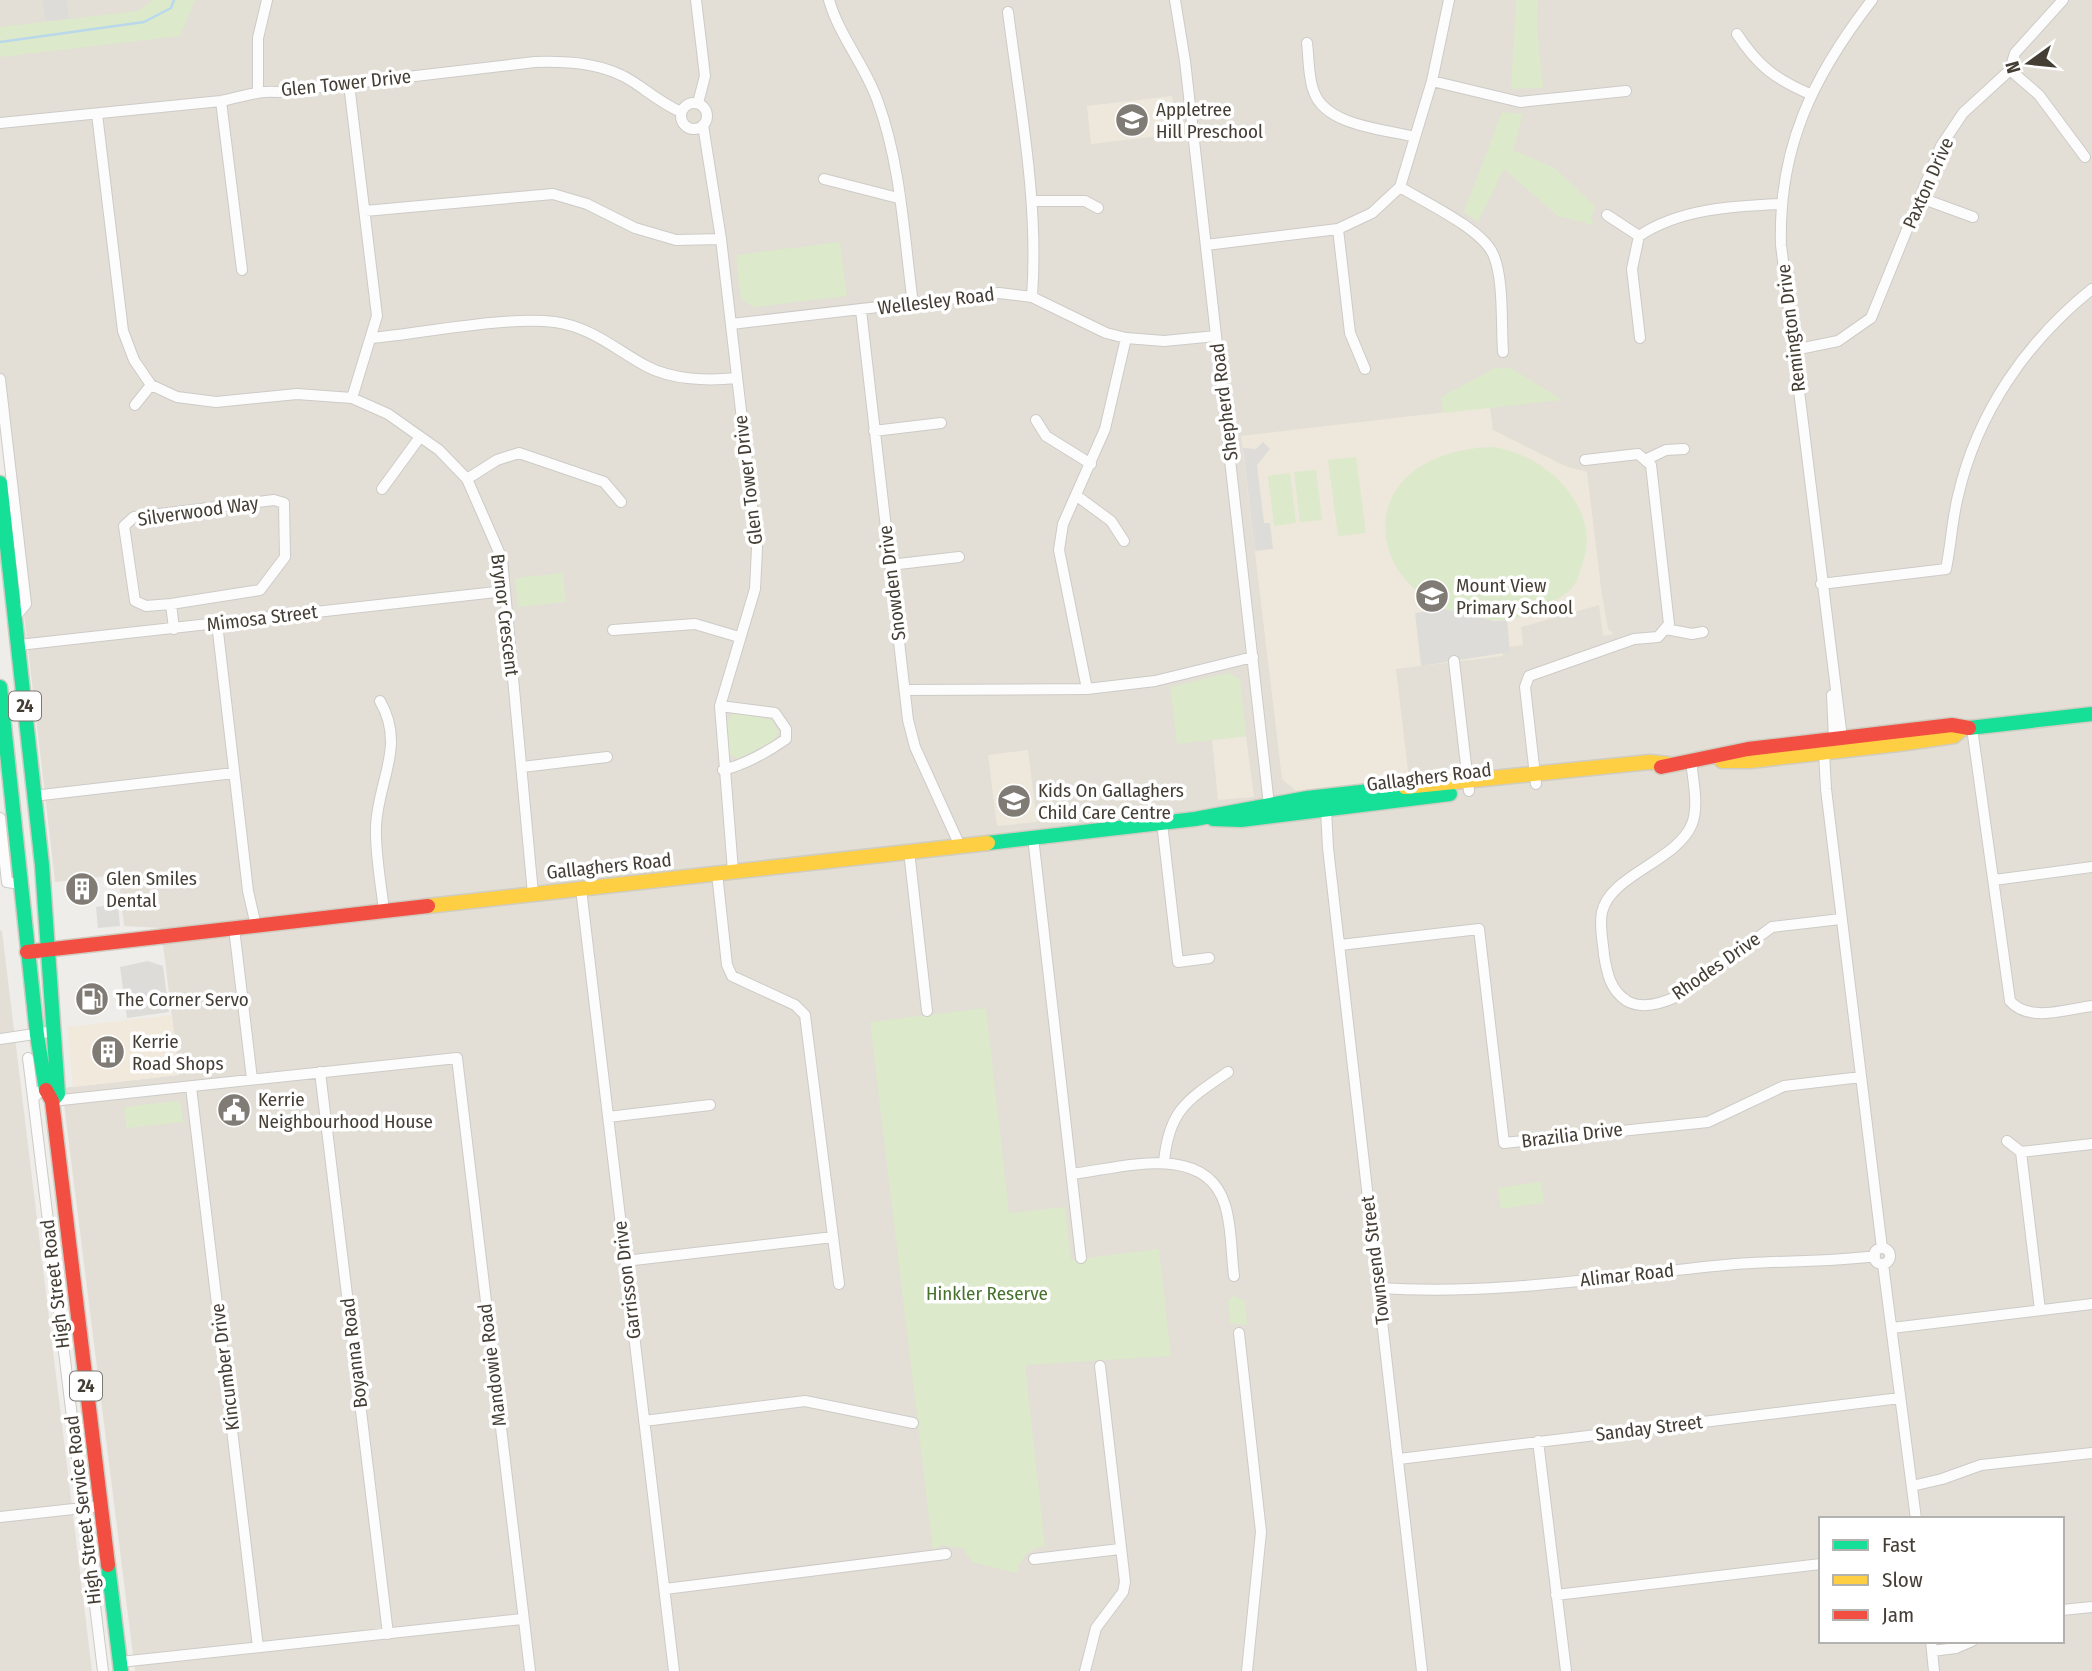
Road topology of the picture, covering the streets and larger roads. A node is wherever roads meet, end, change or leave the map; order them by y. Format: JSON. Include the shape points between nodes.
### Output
{"nodes":[{"id":1,"x":267,"y":0,"type":"edge"},
{"id":2,"x":696,"y":0,"type":"edge"},
{"id":3,"x":829,"y":0,"type":"edge"},
{"id":4,"x":1175,"y":0,"type":"edge"},
{"id":5,"x":1449,"y":0,"type":"edge"},
{"id":6,"x":1872,"y":0,"type":"edge"},
{"id":7,"x":2063,"y":0,"type":"edge"},
{"id":8,"x":1008,"y":12,"type":"dead end"},
{"id":9,"x":1737,"y":34,"type":"dead end"},
{"id":10,"x":1307,"y":43,"type":"dead end"},
{"id":11,"x":2010,"y":70,"type":"junction"},
{"id":12,"x":1432,"y":81,"type":"junction"},
{"id":13,"x":349,"y":84,"type":"junction"},
{"id":14,"x":258,"y":90,"type":"junction"},
{"id":15,"x":1626,"y":91,"type":"dead end"},
{"id":16,"x":1810,"y":94,"type":"junction"},
{"id":17,"x":221,"y":101,"type":"junction"},
{"id":18,"x":698,"y":103,"type":"junction"},
{"id":19,"x":681,"y":112,"type":"junction"},
{"id":20,"x":97,"y":114,"type":"junction"},
{"id":21,"x":0,"y":123,"type":"edge"},
{"id":22,"x":704,"y":125,"type":"junction"},
{"id":23,"x":1415,"y":137,"type":"junction"},
{"id":24,"x":2085,"y":157,"type":"dead end"},
{"id":25,"x":824,"y":178,"type":"dead end"},
{"id":26,"x":1400,"y":187,"type":"junction"},
{"id":27,"x":898,"y":198,"type":"junction"},
{"id":28,"x":1921,"y":198,"type":"junction"},
{"id":29,"x":1032,"y":201,"type":"junction"},
{"id":30,"x":1780,"y":204,"type":"junction"},
{"id":31,"x":1098,"y":208,"type":"dead end"},
{"id":32,"x":365,"y":211,"type":"junction"},
{"id":33,"x":1607,"y":215,"type":"dead end"},
{"id":34,"x":1973,"y":217,"type":"dead end"},
{"id":35,"x":1338,"y":229,"type":"junction"},
{"id":36,"x":1639,"y":236,"type":"junction"},
{"id":37,"x":721,"y":239,"type":"junction"},
{"id":38,"x":1206,"y":245,"type":"junction"},
{"id":39,"x":242,"y":270,"type":"dead end"},
{"id":40,"x":2092,"y":289,"type":"edge"},
{"id":41,"x":1032,"y":297,"type":"junction"},
{"id":42,"x":913,"y":303,"type":"junction"},
{"id":43,"x":861,"y":310,"type":"junction"},
{"id":44,"x":731,"y":324,"type":"junction"},
{"id":45,"x":1216,"y":336,"type":"junction"},
{"id":46,"x":372,"y":338,"type":"junction"},
{"id":47,"x":1126,"y":338,"type":"junction"},
{"id":48,"x":1640,"y":338,"type":"dead end"},
{"id":49,"x":1794,"y":350,"type":"junction"},
{"id":50,"x":1503,"y":352,"type":"dead end"},
{"id":51,"x":1365,"y":369,"type":"dead end"},
{"id":52,"x":736,"y":378,"type":"junction"},
{"id":53,"x":0,"y":379,"type":"edge"},
{"id":54,"x":150,"y":385,"type":"junction"},
{"id":55,"x":352,"y":398,"type":"junction"},
{"id":56,"x":135,"y":405,"type":"dead end"},
{"id":57,"x":1036,"y":420,"type":"dead end"},
{"id":58,"x":941,"y":423,"type":"dead end"},
{"id":59,"x":874,"y":431,"type":"junction"},
{"id":60,"x":420,"y":437,"type":"junction"},
{"id":61,"x":1684,"y":449,"type":"dead end"},
{"id":62,"x":1647,"y":459,"type":"junction"},
{"id":63,"x":1585,"y":460,"type":"dead end"},
{"id":64,"x":1091,"y":464,"type":"junction"},
{"id":65,"x":467,"y":479,"type":"junction"},
{"id":66,"x":0,"y":483,"type":"edge"},
{"id":67,"x":382,"y":489,"type":"dead end"},
{"id":68,"x":1077,"y":496,"type":"junction"},
{"id":69,"x":621,"y":502,"type":"dead end"},
{"id":70,"x":1124,"y":541,"type":"dead end"},
{"id":71,"x":959,"y":557,"type":"dead end"},
{"id":72,"x":890,"y":565,"type":"junction"},
{"id":73,"x":1821,"y":584,"type":"junction"},
{"id":74,"x":505,"y":591,"type":"junction"},
{"id":75,"x":171,"y":604,"type":"junction"},
{"id":76,"x":16,"y":616,"type":"junction"},
{"id":77,"x":217,"y":623,"type":"junction"},
{"id":78,"x":174,"y":629,"type":"junction"},
{"id":79,"x":1666,"y":629,"type":"junction"},
{"id":80,"x":613,"y":630,"type":"dead end"},
{"id":81,"x":1703,"y":632,"type":"dead end"},
{"id":82,"x":739,"y":638,"type":"junction"},
{"id":83,"x":19,"y":645,"type":"junction"},
{"id":84,"x":1253,"y":657,"type":"junction"},
{"id":85,"x":1454,"y":662,"type":"dead end"},
{"id":86,"x":1832,"y":677,"type":"junction"},
{"id":87,"x":0,"y":687,"type":"edge"},
{"id":88,"x":1087,"y":689,"type":"junction"},
{"id":89,"x":905,"y":690,"type":"junction"},
{"id":90,"x":380,"y":701,"type":"dead end"},
{"id":91,"x":720,"y":706,"type":"junction"},
{"id":92,"x":26,"y":714,"type":"junction"},
{"id":93,"x":2092,"y":714,"type":"edge"},
{"id":94,"x":1,"y":719,"type":"edge"},
{"id":95,"x":1970,"y":728,"type":"junction"},
{"id":96,"x":1833,"y":744,"type":"junction"},
{"id":97,"x":30,"y":755,"type":"junction"},
{"id":98,"x":607,"y":757,"type":"dead end"},
{"id":99,"x":3,"y":758,"type":"edge"},
{"id":100,"x":1705,"y":759,"type":"junction"},
{"id":101,"x":522,"y":767,"type":"junction"},
{"id":102,"x":723,"y":770,"type":"junction"},
{"id":103,"x":234,"y":773,"type":"junction"},
{"id":104,"x":1535,"y":780,"type":"junction"},
{"id":105,"x":1468,"y":787,"type":"junction"},
{"id":106,"x":5,"y":788,"type":"edge"},
{"id":107,"x":33,"y":796,"type":"junction"},
{"id":108,"x":1323,"y":810,"type":"junction"},
{"id":109,"x":1269,"y":811,"type":"junction"},
{"id":110,"x":0,"y":818,"type":"edge"},
{"id":111,"x":1162,"y":823,"type":"junction"},
{"id":112,"x":1032,"y":837,"type":"junction"},
{"id":113,"x":960,"y":846,"type":"junction"},
{"id":114,"x":909,"y":851,"type":"junction"},
{"id":115,"x":2092,"y":867,"type":"edge"},
{"id":116,"x":733,"y":872,"type":"junction"},
{"id":117,"x":717,"y":873,"type":"junction"},
{"id":118,"x":1994,"y":880,"type":"junction"},
{"id":119,"x":20,"y":884,"type":"junction"},
{"id":120,"x":581,"y":889,"type":"junction"},
{"id":121,"x":533,"y":894,"type":"junction"},
{"id":122,"x":384,"y":911,"type":"junction"},
{"id":123,"x":1841,"y":919,"type":"junction"},
{"id":124,"x":252,"y":926,"type":"junction"},
{"id":125,"x":234,"y":928,"type":"junction"},
{"id":126,"x":1339,"y":945,"type":"junction"},
{"id":127,"x":47,"y":950,"type":"junction"},
{"id":128,"x":27,"y":952,"type":"junction"},
{"id":129,"x":1209,"y":958,"type":"dead end"},
{"id":130,"x":2092,"y":1006,"type":"edge"},
{"id":131,"x":927,"y":1011,"type":"dead end"},
{"id":132,"x":55,"y":1031,"type":"junction"},
{"id":133,"x":37,"y":1035,"type":"junction"},
{"id":134,"x":0,"y":1039,"type":"edge"},
{"id":135,"x":28,"y":1058,"type":"dead end"},
{"id":136,"x":320,"y":1072,"type":"junction"},
{"id":137,"x":1228,"y":1072,"type":"dead end"},
{"id":138,"x":1861,"y":1077,"type":"junction"},
{"id":139,"x":252,"y":1079,"type":"junction"},
{"id":140,"x":45,"y":1087,"type":"junction"},
{"id":141,"x":191,"y":1087,"type":"junction"},
{"id":142,"x":33,"y":1098,"type":"junction"},
{"id":143,"x":52,"y":1101,"type":"junction"},
{"id":144,"x":710,"y":1105,"type":"dead end"},
{"id":145,"x":608,"y":1117,"type":"junction"},
{"id":146,"x":2007,"y":1141,"type":"dead end"},
{"id":147,"x":2092,"y":1144,"type":"edge"},
{"id":148,"x":2021,"y":1152,"type":"junction"},
{"id":149,"x":1164,"y":1162,"type":"junction"},
{"id":150,"x":1072,"y":1174,"type":"junction"},
{"id":151,"x":833,"y":1237,"type":"junction"},
{"id":152,"x":1878,"y":1252,"type":"junction"},
{"id":153,"x":1082,"y":1258,"type":"dead end"},
{"id":154,"x":625,"y":1261,"type":"junction"},
{"id":155,"x":1234,"y":1276,"type":"dead end"},
{"id":156,"x":838,"y":1284,"type":"dead end"},
{"id":157,"x":1378,"y":1288,"type":"junction"},
{"id":158,"x":2092,"y":1304,"type":"edge"},
{"id":159,"x":2040,"y":1310,"type":"junction"},
{"id":160,"x":1892,"y":1328,"type":"junction"},
{"id":161,"x":1240,"y":1334,"type":"dead end"},
{"id":162,"x":1100,"y":1366,"type":"dead end"},
{"id":163,"x":1900,"y":1398,"type":"junction"},
{"id":164,"x":644,"y":1421,"type":"junction"},
{"id":165,"x":913,"y":1423,"type":"dead end"},
{"id":166,"x":1538,"y":1441,"type":"junction"},
{"id":167,"x":2092,"y":1453,"type":"edge"},
{"id":168,"x":1399,"y":1459,"type":"junction"},
{"id":169,"x":1912,"y":1486,"type":"junction"},
{"id":170,"x":101,"y":1506,"type":"junction"},
{"id":171,"x":83,"y":1508,"type":"junction"},
{"id":172,"x":0,"y":1517,"type":"edge"},
{"id":173,"x":1916,"y":1517,"type":"edge"},
{"id":174,"x":1121,"y":1549,"type":"junction"},
{"id":175,"x":946,"y":1554,"type":"dead end"},
{"id":176,"x":1034,"y":1559,"type":"dead end"},
{"id":177,"x":1819,"y":1564,"type":"edge"},
{"id":178,"x":665,"y":1589,"type":"junction"},
{"id":179,"x":1556,"y":1595,"type":"junction"},
{"id":180,"x":2092,"y":1607,"type":"edge"},
{"id":181,"x":2064,"y":1610,"type":"edge"},
{"id":182,"x":522,"y":1619,"type":"junction"},
{"id":183,"x":388,"y":1634,"type":"junction"},
{"id":184,"x":1967,"y":1643,"type":"edge"},
{"id":185,"x":1931,"y":1646,"type":"edge"},
{"id":186,"x":258,"y":1647,"type":"junction"},
{"id":187,"x":120,"y":1667,"type":"edge"},
{"id":188,"x":103,"y":1671,"type":"edge"},
{"id":189,"x":530,"y":1671,"type":"edge"},
{"id":190,"x":674,"y":1671,"type":"edge"},
{"id":191,"x":1085,"y":1671,"type":"edge"},
{"id":192,"x":1247,"y":1671,"type":"edge"},
{"id":193,"x":1422,"y":1671,"type":"edge"},
{"id":194,"x":1566,"y":1671,"type":"edge"},
{"id":195,"x":1934,"y":1671,"type":"edge"}],
"edges":[{"from":1,"to":14,"type":"street","via":[[258,38]]},
{"from":2,"to":18,"type":"street","via":[[705,76]]},
{"from":3,"to":27,"type":"street","via":[[839,31],[877,97],[892,146]]},
{"from":4,"to":38,"type":"street","name":"Shepherd Road"},
{"from":5,"to":12,"type":"street"},
{"from":6,"to":16,"type":"street","name":"Remington Drive","via":[[1840,41]]},
{"from":7,"to":11,"type":"street","name":"Paxton Drive","via":[[2015,53]]},
{"from":8,"to":29,"type":"street"},
{"from":9,"to":16,"type":"street","via":[[1775,79]]},
{"from":10,"to":23,"type":"street","via":[[1313,91],[1323,108],[1342,118]]},
{"from":11,"to":24,"type":"street","via":[[2039,95]]},
{"from":11,"to":28,"type":"street","name":"Paxton Drive","via":[[1963,113],[1941,146]]},
{"from":12,"to":15,"type":"street","via":[[1520,102]]},
{"from":12,"to":23,"type":"street"},
{"from":13,"to":14,"type":"street","name":"Glen Tower Drive"},
{"from":13,"to":19,"type":"street","name":"Glen Tower Drive","via":[[569,61],[624,78]]},
{"from":13,"to":32,"type":"street"},
{"from":14,"to":17,"type":"street","name":"Glen Tower Drive"},
{"from":16,"to":30,"type":"street","name":"Remington Drive","via":[[1788,155]]},
{"from":17,"to":20,"type":"street","name":"Glen Tower Drive"},
{"from":17,"to":39,"type":"street"},
{"from":18,"to":19,"type":"street","via":[[687,104]]},
{"from":18,"to":22,"type":"street","via":[[706,112]]},
{"from":19,"to":22,"type":"street","via":[[686,127]]},
{"from":20,"to":21,"type":"street","name":"Glen Tower Drive"},
{"from":20,"to":54,"type":"street","via":[[123,331]]},
{"from":22,"to":37,"type":"street","name":"Glen Tower Drive"},
{"from":23,"to":26,"type":"street"},
{"from":25,"to":27,"type":"street"},
{"from":26,"to":35,"type":"street","via":[[1372,213]]},
{"from":26,"to":50,"type":"street","via":[[1466,228],[1492,251]]},
{"from":27,"to":42,"type":"street"},
{"from":28,"to":34,"type":"street"},
{"from":28,"to":49,"type":"street","name":"Paxton Drive","via":[[1871,318],[1838,341]]},
{"from":29,"to":31,"type":"street","via":[[1085,201]]},
{"from":29,"to":41,"type":"street","via":[[1036,246]]},
{"from":30,"to":36,"type":"street","via":[[1682,214]]},
{"from":30,"to":49,"type":"street","name":"Remington Drive"},
{"from":32,"to":37,"type":"street","via":[[553,194],[676,240]]},
{"from":32,"to":46,"type":"street","via":[[377,316]]},
{"from":33,"to":36,"type":"street"},
{"from":35,"to":38,"type":"street"},
{"from":35,"to":51,"type":"street","via":[[1350,333]]},
{"from":36,"to":48,"type":"street","via":[[1632,269]]},
{"from":37,"to":44,"type":"street","name":"Glen Tower Drive"},
{"from":38,"to":45,"type":"street","name":"Shepherd Road"},
{"from":40,"to":73,"type":"street","via":[[2037,340],[1992,406],[1962,479],[1946,569]]},
{"from":41,"to":42,"type":"street","name":"Wellesley Road","via":[[999,293]]},
{"from":41,"to":47,"type":"street","name":"Wellesley Road"},
{"from":42,"to":43,"type":"street","name":"Wellesley Road"},
{"from":43,"to":44,"type":"street","name":"Wellesley Road"},
{"from":43,"to":59,"type":"street","name":"Snowden Drive"},
{"from":44,"to":52,"type":"street","name":"Glen Tower Drive"},
{"from":45,"to":47,"type":"street","name":"Wellesley Road","via":[[1164,341]]},
{"from":45,"to":84,"type":"street","name":"Shepherd Road"},
{"from":46,"to":52,"type":"street","via":[[554,322],[591,331],[649,368],[695,379]]},
{"from":46,"to":55,"type":"street"},
{"from":47,"to":64,"type":"street","via":[[1108,419]]},
{"from":49,"to":73,"type":"street","name":"Remington Drive"},
{"from":52,"to":82,"type":"street","name":"Glen Tower Drive","via":[[757,548],[755,589]]},
{"from":53,"to":76,"type":"street","name":"High Street Road","via":[[26,604]]},
{"from":54,"to":55,"type":"street","name":"Brynor Crescent","via":[[177,397],[216,402],[297,394]]},
{"from":54,"to":56,"type":"street"},
{"from":55,"to":60,"type":"street","name":"Brynor Crescent","via":[[388,414]]},
{"from":57,"to":64,"type":"street","via":[[1046,436]]},
{"from":58,"to":59,"type":"street"},
{"from":59,"to":72,"type":"street","name":"Snowden Drive"},
{"from":60,"to":65,"type":"street","name":"Brynor Crescent"},
{"from":60,"to":67,"type":"street"},
{"from":61,"to":62,"type":"street","via":[[1666,450]]},
{"from":62,"to":63,"type":"street","via":[[1638,454]]},
{"from":62,"to":79,"type":"street","via":[[1653,478]]},
{"from":64,"to":68,"type":"street"},
{"from":65,"to":69,"type":"street","via":[[497,460],[519,453],[604,482]]},
{"from":65,"to":74,"type":"street","name":"Brynor Crescent","via":[[502,559]]},
{"from":66,"to":76,"type":"street","name":"High Street Road","number":"24"},
{"from":68,"to":70,"type":"street","via":[[1111,521]]},
{"from":68,"to":88,"type":"street","via":[[1063,524],[1059,550]]},
{"from":71,"to":72,"type":"street"},
{"from":72,"to":89,"type":"street","name":"Snowden Drive"},
{"from":73,"to":86,"type":"street","name":"Remington Drive"},
{"from":74,"to":77,"type":"street","name":"Mimosa Street"},
{"from":74,"to":101,"type":"street","name":"Brynor Crescent"},
{"from":75,"to":75,"type":"street","name":"Silverwood Way","via":[[146,606],[135,601],[124,526],[134,517],[274,500],[284,503],[285,557],[260,590]]},
{"from":75,"to":78,"type":"street"},
{"from":76,"to":83,"type":"street","name":"High Street Road","number":"24"},
{"from":77,"to":78,"type":"street","name":"Mimosa Street"},
{"from":77,"to":103,"type":"street"},
{"from":78,"to":83,"type":"street","name":"Mimosa Street"},
{"from":79,"to":81,"type":"street"},
{"from":79,"to":104,"type":"street","via":[[1658,636],[1625,641],[1529,676],[1525,687]]},
{"from":80,"to":82,"type":"street","via":[[695,624]]},
{"from":82,"to":91,"type":"street","name":"Glen Tower Drive"},
{"from":83,"to":92,"type":"street","name":"High Street Road","number":"24"},
{"from":84,"to":88,"type":"street","via":[[1155,681]]},
{"from":84,"to":109,"type":"street","name":"Shepherd Road"},
{"from":85,"to":105,"type":"street"},
{"from":86,"to":96,"type":"street","name":"Remington Drive"},
{"from":86,"to":96,"type":"street","name":"Remington Drive","via":[[1841,716]]},
{"from":87,"to":94,"type":"street","name":"High Street Road","number":"24"},
{"from":88,"to":89,"type":"street"},
{"from":89,"to":113,"type":"street","name":"Snowden Drive","via":[[915,747]]},
{"from":90,"to":122,"type":"street","via":[[390,719],[391,759],[376,822]]},
{"from":91,"to":102,"type":"street","name":"Glen Tower Drive"},
{"from":91,"to":102,"type":"street","via":[[775,713],[786,729],[786,740],[744,764]]},
{"from":92,"to":94,"type":"street"},
{"from":92,"to":97,"type":"street","name":"High Street Road","number":"24"},
{"from":93,"to":95,"type":"street","name":"Gallaghers Road"},
{"from":94,"to":99,"type":"street","name":"High Street Road","number":"24"},
{"from":95,"to":96,"type":"street","name":"Gallaghers Road","via":[[1952,725]]},
{"from":95,"to":96,"type":"street","name":"Gallaghers Road","via":[[1954,736]]},
{"from":95,"to":118,"type":"street"},
{"from":96,"to":100,"type":"street","name":"Gallaghers Road"},
{"from":96,"to":123,"type":"street","via":[[1826,789]]},
{"from":97,"to":99,"type":"street"},
{"from":97,"to":107,"type":"street","name":"High Street Road","number":"24"},
{"from":98,"to":101,"type":"street"},
{"from":99,"to":106,"type":"street","name":"High Street Road","number":"24"},
{"from":100,"to":104,"type":"street","name":"Gallaghers Road","via":[[1650,762]]},
{"from":100,"to":123,"type":"street","name":"Rhodes Drive","via":[[1693,822],[1685,837],[1609,895],[1602,912],[1607,977],[1615,990],[1627,1001],[1660,1004],[1678,996],[1772,927]]},
{"from":101,"to":121,"type":"street","name":"Brynor Crescent"},
{"from":102,"to":116,"type":"street","name":"Glen Tower Drive"},
{"from":103,"to":107,"type":"street"},
{"from":103,"to":124,"type":"street"},
{"from":104,"to":105,"type":"street","name":"Gallaghers Road"},
{"from":105,"to":108,"type":"street","name":"Gallaghers Road"},
{"from":105,"to":109,"type":"street","name":"Gallaghers Road"},
{"from":106,"to":119,"type":"street","name":"High Street Road","number":"24"},
{"from":107,"to":127,"type":"street","name":"High Street Road","number":"24"},
{"from":108,"to":109,"type":"street","name":"Gallaghers Road"},
{"from":108,"to":126,"type":"street","name":"Townsend Street"},
{"from":109,"to":111,"type":"street","name":"Gallaghers Road"},
{"from":110,"to":119,"type":"street","name":"High Street Road","via":[[7,882]]},
{"from":111,"to":112,"type":"street","name":"Gallaghers Road"},
{"from":111,"to":129,"type":"street","via":[[1178,962]]},
{"from":112,"to":113,"type":"street","name":"Gallaghers Road"},
{"from":112,"to":150,"type":"street"},
{"from":113,"to":114,"type":"street","name":"Gallaghers Road"},
{"from":114,"to":116,"type":"street","name":"Gallaghers Road"},
{"from":114,"to":131,"type":"street"},
{"from":115,"to":118,"type":"street"},
{"from":116,"to":117,"type":"street","name":"Gallaghers Road"},
{"from":117,"to":120,"type":"street","name":"Gallaghers Road"},
{"from":117,"to":151,"type":"street","via":[[732,976],[795,1005],[805,1015]]},
{"from":118,"to":130,"type":"street","via":[[2010,1001],[2017,1009],[2037,1013]]},
{"from":119,"to":128,"type":"street","name":"High Street Road","number":"24"},
{"from":120,"to":121,"type":"street","name":"Gallaghers Road"},
{"from":120,"to":145,"type":"street","name":"Garrisson Drive"},
{"from":121,"to":122,"type":"street","name":"Gallaghers Road"},
{"from":122,"to":124,"type":"street","name":"Gallaghers Road"},
{"from":123,"to":138,"type":"street"},
{"from":124,"to":125,"type":"street","name":"Gallaghers Road"},
{"from":125,"to":127,"type":"street","name":"Gallaghers Road"},
{"from":125,"to":139,"type":"street"},
{"from":126,"to":138,"type":"street","name":"Brazilia Drive","via":[[1479,929],[1504,1143],[1708,1122],[1784,1086]]},
{"from":126,"to":157,"type":"street","name":"Townsend Street"},
{"from":127,"to":128,"type":"street","name":"Gallaghers Road"},
{"from":127,"to":132,"type":"street","name":"High Street Road","number":"24"},
{"from":128,"to":133,"type":"street","name":"High Street Road","number":"24"},
{"from":132,"to":133,"type":"street"},
{"from":132,"to":143,"type":"street","name":"High Street Road","number":"24","via":[[58,1094]]},
{"from":133,"to":134,"type":"street"},
{"from":133,"to":140,"type":"street","name":"High Street Road","number":"24"},
{"from":135,"to":142,"type":"street","name":"High Street Service Road"},
{"from":136,"to":139,"type":"street"},
{"from":136,"to":182,"type":"street","name":"Mandowie Road","via":[[457,1058]]},
{"from":136,"to":183,"type":"street","name":"Boyanna Road"},
{"from":137,"to":149,"type":"street","via":[[1191,1096],[1168,1130]]},
{"from":138,"to":152,"type":"street"},
{"from":139,"to":141,"type":"street"},
{"from":140,"to":142,"type":"street"},
{"from":140,"to":143,"type":"street","name":"High Street Road","number":"24"},
{"from":141,"to":143,"type":"street"},
{"from":141,"to":186,"type":"street","name":"Kincumber Drive"},
{"from":142,"to":171,"type":"street","name":"High Street Service Road"},
{"from":143,"to":170,"type":"street","name":"High Street Road","number":"24"},
{"from":144,"to":145,"type":"street"},
{"from":145,"to":154,"type":"street","name":"Garrisson Drive"},
{"from":146,"to":148,"type":"street"},
{"from":147,"to":148,"type":"street"},
{"from":148,"to":159,"type":"street"},
{"from":149,"to":150,"type":"street"},
{"from":149,"to":155,"type":"street","via":[[1195,1168],[1216,1184],[1226,1207]]},
{"from":150,"to":153,"type":"street"},
{"from":151,"to":154,"type":"street"},
{"from":151,"to":156,"type":"street"},
{"from":152,"to":157,"type":"street","name":"Alimar Road","via":[[1812,1262],[1728,1264],[1487,1290]]},
{"from":152,"to":160,"type":"street","via":[[1876,1261],[1883,1264]]},
{"from":154,"to":164,"type":"street","name":"Garrisson Drive"},
{"from":157,"to":168,"type":"street","name":"Townsend Street"},
{"from":158,"to":159,"type":"street"},
{"from":159,"to":160,"type":"street"},
{"from":160,"to":163,"type":"street"},
{"from":161,"to":192,"type":"street","via":[[1262,1532]]},
{"from":162,"to":174,"type":"street"},
{"from":163,"to":166,"type":"street","name":"Sanday Street"},
{"from":163,"to":169,"type":"street"},
{"from":164,"to":165,"type":"street","via":[[805,1401]]},
{"from":164,"to":178,"type":"street","name":"Garrisson Drive"},
{"from":166,"to":168,"type":"street","name":"Sanday Street"},
{"from":166,"to":179,"type":"street"},
{"from":167,"to":169,"type":"street","via":[[1981,1465]]},
{"from":168,"to":193,"type":"street","name":"Townsend Street"},
{"from":169,"to":173,"type":"street"},
{"from":170,"to":171,"type":"street"},
{"from":170,"to":187,"type":"street","name":"High Street Road","number":"24"},
{"from":171,"to":172,"type":"street"},
{"from":171,"to":188,"type":"street","name":"High Street Service Road"},
{"from":174,"to":176,"type":"street"},
{"from":174,"to":191,"type":"street","via":[[1123,1592],[1096,1628]]},
{"from":175,"to":178,"type":"street"},
{"from":177,"to":179,"type":"street"},
{"from":178,"to":190,"type":"street","name":"Garrisson Drive"},
{"from":179,"to":194,"type":"street"},
{"from":180,"to":181,"type":"street"},
{"from":182,"to":183,"type":"street"},
{"from":182,"to":189,"type":"street","name":"Mandowie Road"},
{"from":183,"to":186,"type":"street"},
{"from":184,"to":185,"type":"street","via":[[1956,1648]]},
{"from":185,"to":195,"type":"street"},
{"from":186,"to":187,"type":"street"}]}
